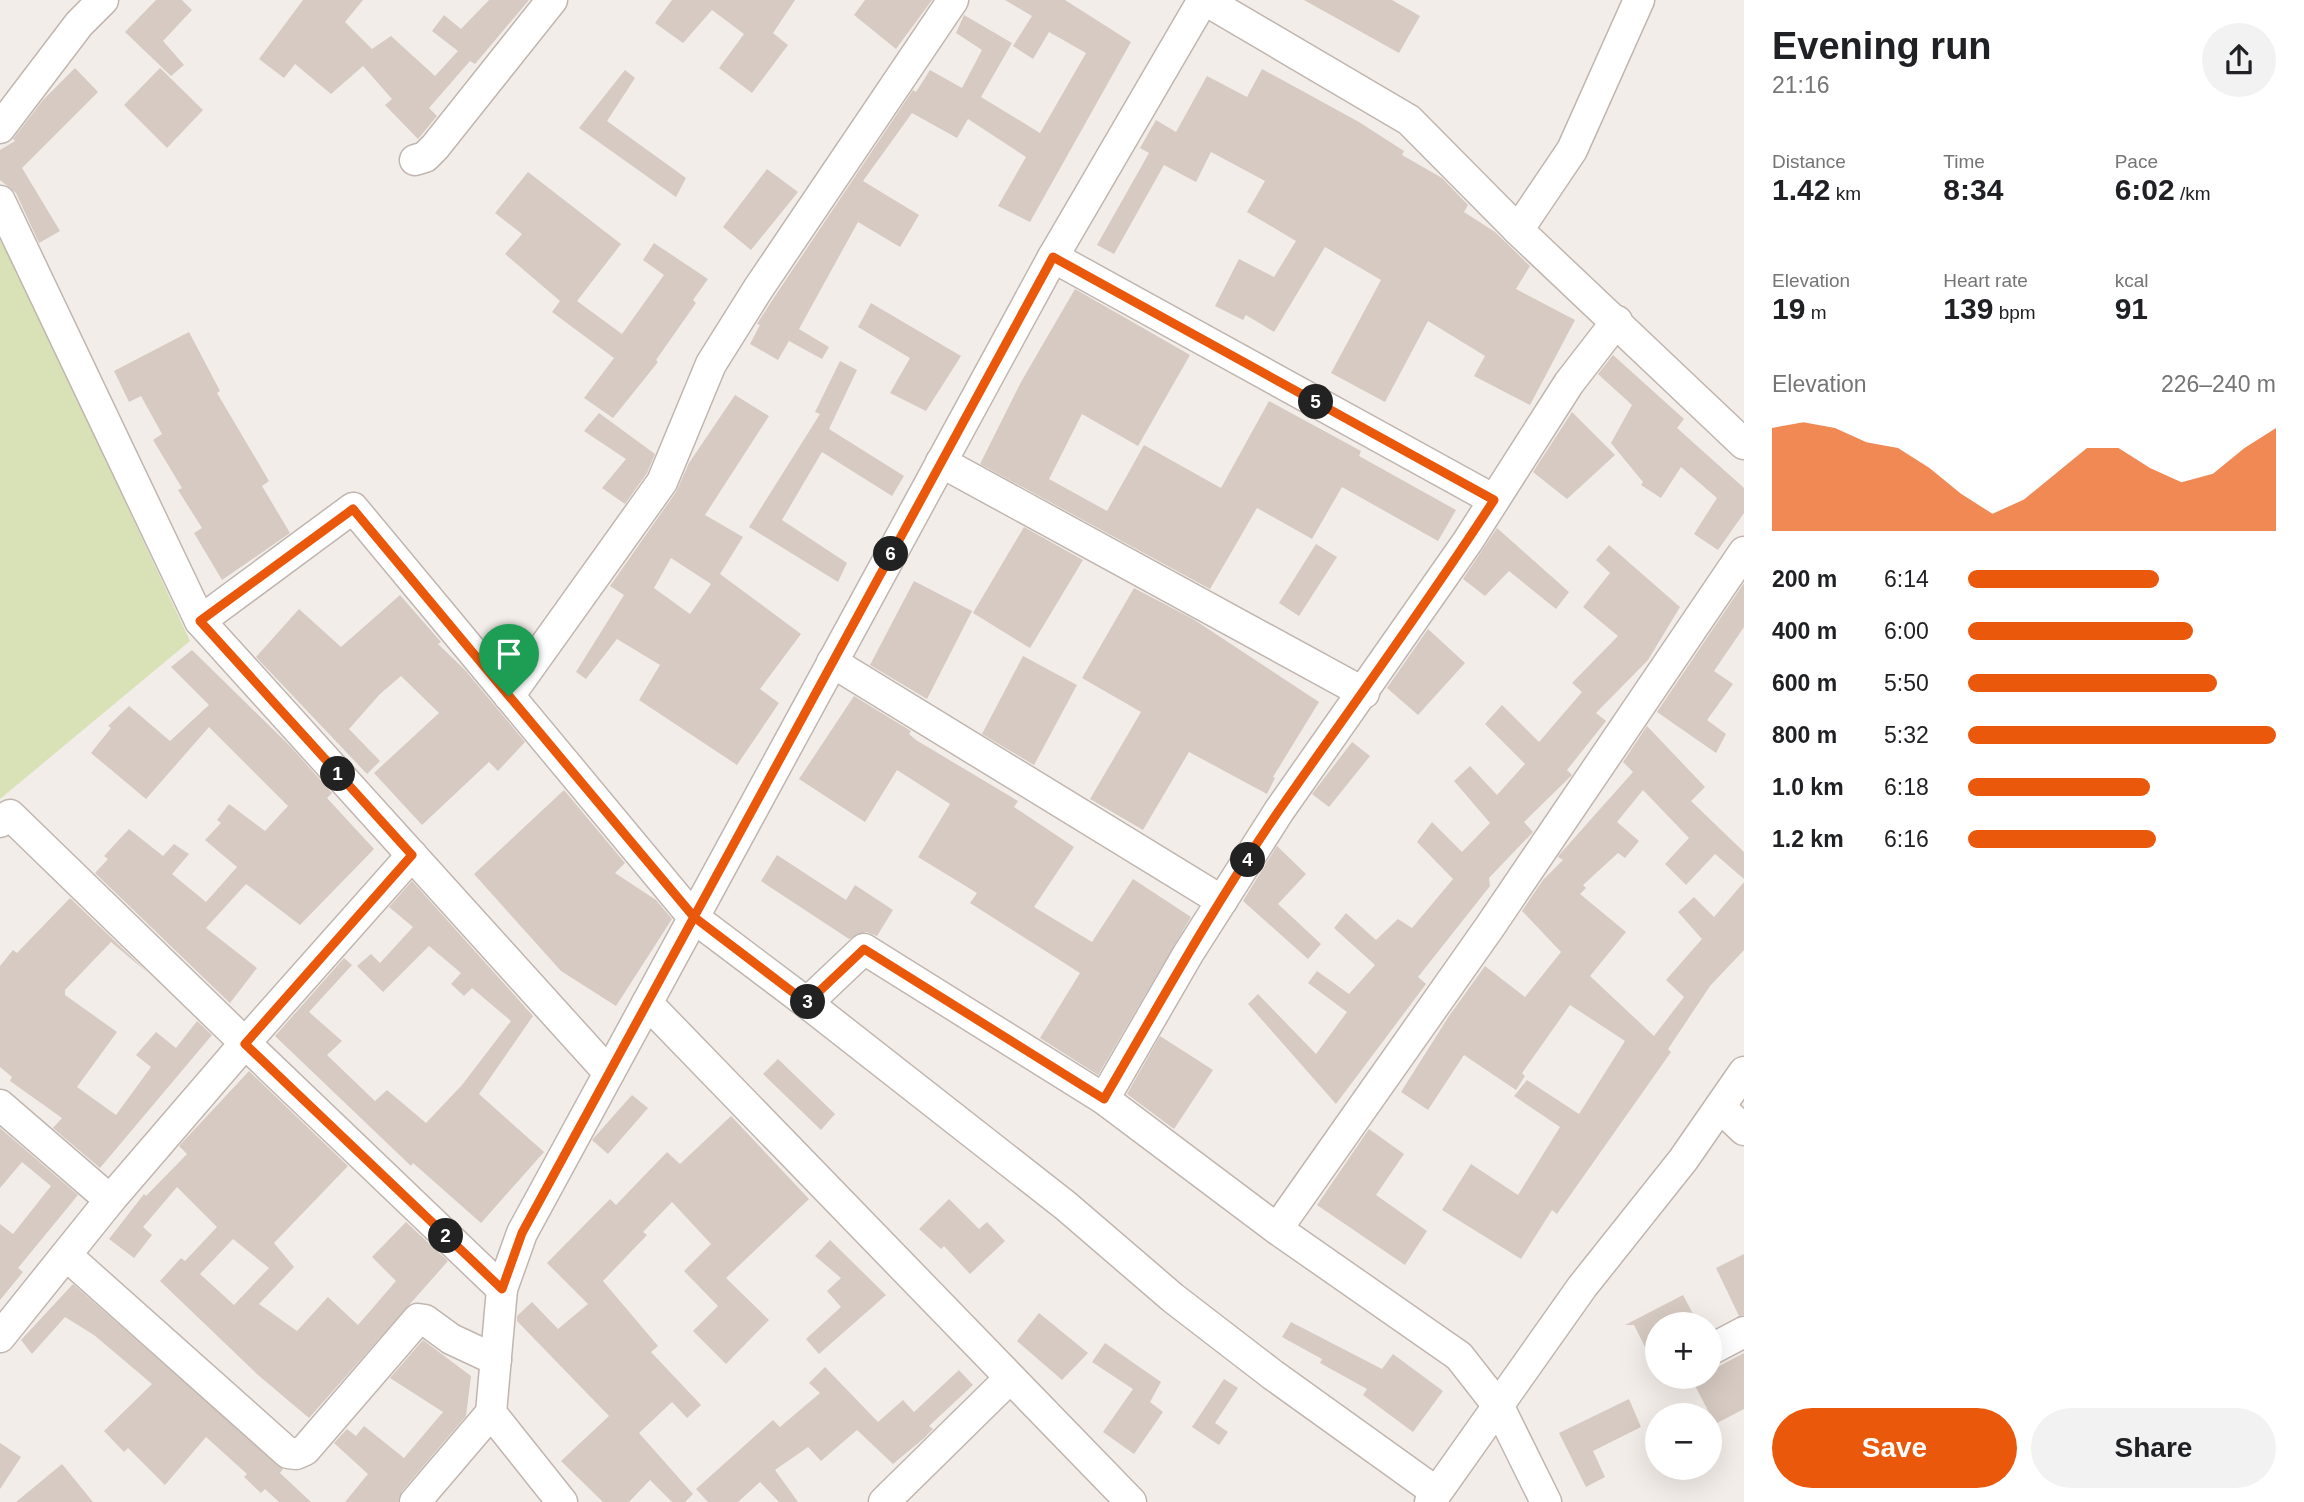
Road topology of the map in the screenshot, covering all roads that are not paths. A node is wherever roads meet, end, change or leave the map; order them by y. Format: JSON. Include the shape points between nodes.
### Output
{"nodes":[{"id":1,"x":103,"y":0,"type":"edge"},
{"id":2,"x":552,"y":0,"type":"edge"},
{"id":3,"x":953,"y":0,"type":"edge"},
{"id":4,"x":1204,"y":0,"type":"edge"},
{"id":5,"x":1639,"y":0,"type":"edge"},
{"id":6,"x":0,"y":128,"type":"edge"},
{"id":7,"x":415,"y":160,"type":"dead end"},
{"id":8,"x":0,"y":201,"type":"edge"},
{"id":9,"x":1518,"y":230,"type":"junction"},
{"id":10,"x":1053,"y":257,"type":"junction"},
{"id":11,"x":1617,"y":321,"type":"junction"},
{"id":12,"x":1744,"y":444,"type":"edge"},
{"id":13,"x":941,"y":462,"type":"junction"},
{"id":14,"x":1494,"y":500,"type":"junction"},
{"id":15,"x":1744,"y":552,"type":"edge"},
{"id":16,"x":200,"y":621,"type":"junction"},
{"id":17,"x":832,"y":662,"type":"junction"},
{"id":18,"x":1364,"y":693,"type":"junction"},
{"id":19,"x":509,"y":696,"type":"junction"},
{"id":20,"x":0,"y":822,"type":"edge"},
{"id":21,"x":412,"y":855,"type":"junction"},
{"id":22,"x":1222,"y":901,"type":"junction"},
{"id":23,"x":694,"y":917,"type":"junction"},
{"id":24,"x":647,"y":1003,"type":"junction"},
{"id":25,"x":807,"y":1003,"type":"junction"},
{"id":26,"x":245,"y":1044,"type":"junction"},
{"id":27,"x":1744,"y":1072,"type":"edge"},
{"id":28,"x":608,"y":1073,"type":"junction"},
{"id":29,"x":1104,"y":1099,"type":"junction"},
{"id":30,"x":0,"y":1105,"type":"edge"},
{"id":31,"x":1720,"y":1107,"type":"junction"},
{"id":32,"x":1744,"y":1130,"type":"edge"},
{"id":33,"x":110,"y":1200,"type":"junction"},
{"id":34,"x":1278,"y":1229,"type":"junction"},
{"id":35,"x":66,"y":1255,"type":"junction"},
{"id":36,"x":502,"y":1289,"type":"junction"},
{"id":37,"x":1744,"y":1332,"type":"edge"},
{"id":38,"x":0,"y":1337,"type":"edge"},
{"id":39,"x":1722,"y":1344,"type":"edge"},
{"id":40,"x":496,"y":1360,"type":"junction"},
{"id":41,"x":1010,"y":1378,"type":"junction"},
{"id":42,"x":1499,"y":1407,"type":"junction"},
{"id":43,"x":491,"y":1413,"type":"junction"},
{"id":44,"x":1433,"y":1497,"type":"edge"},
{"id":45,"x":415,"y":1502,"type":"edge"},
{"id":46,"x":562,"y":1502,"type":"edge"},
{"id":47,"x":884,"y":1502,"type":"edge"},
{"id":48,"x":1131,"y":1502,"type":"edge"},
{"id":49,"x":1546,"y":1502,"type":"edge"}],
"edges":[{"from":1,"to":6,"type":"street","via":[[79,24]]},
{"from":2,"to":7,"type":"street","via":[[435,147]]},
{"from":3,"to":19,"type":"street","via":[[711,364],[662,482]]},
{"from":4,"to":9,"type":"street","via":[[1409,120]]},
{"from":4,"to":10,"type":"street"},
{"from":5,"to":9,"type":"street","via":[[1572,149]]},
{"from":8,"to":16,"type":"street"},
{"from":9,"to":11,"type":"street"},
{"from":10,"to":13,"type":"street"},
{"from":10,"to":14,"type":"street"},
{"from":11,"to":12,"type":"street"},
{"from":11,"to":14,"type":"street","via":[[1569,383]]},
{"from":13,"to":17,"type":"street"},
{"from":13,"to":18,"type":"street"},
{"from":14,"to":18,"type":"street"},
{"from":15,"to":34,"type":"street"},
{"from":16,"to":19,"type":"street","via":[[353,509]]},
{"from":16,"to":21,"type":"street"},
{"from":17,"to":22,"type":"street"},
{"from":17,"to":23,"type":"street"},
{"from":18,"to":22,"type":"street","via":[[1279,811]]},
{"from":19,"to":23,"type":"street"},
{"from":20,"to":26,"type":"street","via":[[10,815]]},
{"from":21,"to":26,"type":"street"},
{"from":21,"to":28,"type":"street"},
{"from":22,"to":29,"type":"street"},
{"from":23,"to":24,"type":"street"},
{"from":23,"to":25,"type":"street"},
{"from":24,"to":28,"type":"street"},
{"from":24,"to":41,"type":"street"},
{"from":25,"to":29,"type":"street","via":[[864,949]]},
{"from":25,"to":44,"type":"street","via":[[1066,1206],[1173,1298]]},
{"from":26,"to":33,"type":"street"},
{"from":26,"to":36,"type":"street"},
{"from":27,"to":31,"type":"street"},
{"from":28,"to":36,"type":"street","via":[[522,1233]]},
{"from":29,"to":34,"type":"street"},
{"from":30,"to":33,"type":"street"},
{"from":31,"to":32,"type":"street"},
{"from":31,"to":42,"type":"street","via":[[1582,1287]]},
{"from":33,"to":35,"type":"street"},
{"from":34,"to":42,"type":"street","via":[[1459,1356]]},
{"from":35,"to":38,"type":"street"},
{"from":35,"to":40,"type":"street","via":[[288,1453],[305,1450],[418,1319]]},
{"from":36,"to":40,"type":"street"},
{"from":37,"to":39,"type":"street"},
{"from":40,"to":43,"type":"street"},
{"from":41,"to":47,"type":"street"},
{"from":41,"to":48,"type":"street"},
{"from":42,"to":44,"type":"street"},
{"from":42,"to":49,"type":"street"},
{"from":43,"to":45,"type":"street"},
{"from":43,"to":46,"type":"street"}]}
